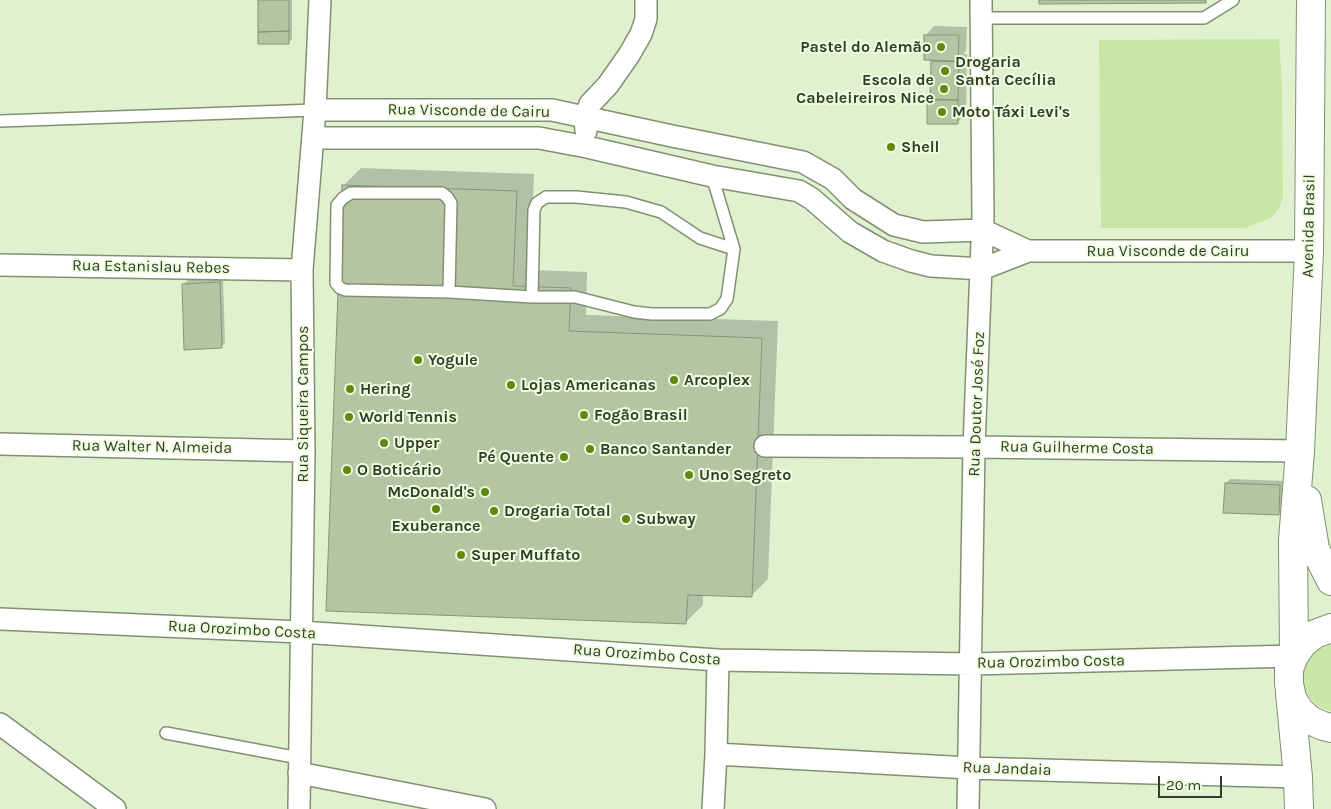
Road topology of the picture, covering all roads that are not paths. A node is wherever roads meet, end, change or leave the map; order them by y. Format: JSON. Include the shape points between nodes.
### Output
{"nodes":[{"id":1,"x":320,"y":0,"type":"edge"},
{"id":2,"x":646,"y":0,"type":"edge"},
{"id":3,"x":1232,"y":0,"type":"edge"},
{"id":4,"x":1312,"y":0,"type":"edge"},
{"id":5,"x":981,"y":9,"type":"edge"},
{"id":6,"x":314,"y":110,"type":"junction"},
{"id":7,"x":585,"y":118,"type":"junction"},
{"id":8,"x":0,"y":121,"type":"edge"},
{"id":9,"x":313,"y":138,"type":"junction"},
{"id":10,"x":587,"y":147,"type":"junction"},
{"id":11,"x":712,"y":176,"type":"junction"},
{"id":12,"x":982,"y":230,"type":"junction"},
{"id":13,"x":734,"y":249,"type":"junction"},
{"id":14,"x":1028,"y":251,"type":"junction"},
{"id":15,"x":1309,"y":251,"type":"junction"},
{"id":16,"x":0,"y":265,"type":"edge"},
{"id":17,"x":982,"y":269,"type":"junction"},
{"id":18,"x":302,"y":270,"type":"junction"},
{"id":19,"x":449,"y":292,"type":"junction"},
{"id":20,"x":532,"y":297,"type":"junction"},
{"id":21,"x":0,"y":444,"type":"edge"},
{"id":22,"x":765,"y":446,"type":"dead end"},
{"id":23,"x":974,"y":447,"type":"junction"},
{"id":24,"x":304,"y":450,"type":"junction"},
{"id":25,"x":1300,"y":451,"type":"junction"},
{"id":26,"x":1331,"y":581,"type":"edge"},
{"id":27,"x":0,"y":619,"type":"edge"},
{"id":28,"x":1331,"y":628,"type":"edge"},
{"id":29,"x":301,"y":632,"type":"junction"},
{"id":30,"x":1294,"y":656,"type":"junction"},
{"id":31,"x":718,"y":660,"type":"junction"},
{"id":32,"x":971,"y":664,"type":"junction"},
{"id":33,"x":1289,"y":684,"type":"junction"},
{"id":34,"x":0,"y":724,"type":"edge"},
{"id":35,"x":1331,"y":728,"type":"edge"},
{"id":36,"x":166,"y":733,"type":"dead end"},
{"id":37,"x":1331,"y":734,"type":"edge"},
{"id":38,"x":716,"y":754,"type":"junction"},
{"id":39,"x":299,"y":765,"type":"junction"},
{"id":40,"x":968,"y":768,"type":"junction"},
{"id":41,"x":1298,"y":777,"type":"junction"},
{"id":42,"x":115,"y":809,"type":"edge"},
{"id":43,"x":299,"y":809,"type":"edge"},
{"id":44,"x":485,"y":809,"type":"edge"},
{"id":45,"x":713,"y":809,"type":"edge"},
{"id":46,"x":968,"y":809,"type":"edge"},
{"id":47,"x":1299,"y":809,"type":"edge"}],
"edges":[{"from":1,"to":6,"type":"street","name":"Rua Siqueira Campos"},
{"from":2,"to":7,"type":"street","via":[[646,19],[641,34],[608,85],[590,104]]},
{"from":3,"to":5,"type":"lane","via":[[1204,18]]},
{"from":4,"to":15,"type":"main road","name":"Avenida Brasil"},
{"from":5,"to":12,"type":"street","name":"Rua Doutor José Foz"},
{"from":6,"to":7,"type":"street","name":"Rua Visconde de Cairu","via":[[552,110]]},
{"from":6,"to":8,"type":"lane","name":"Rua Visconde de Cairu"},
{"from":6,"to":9,"type":"street","name":"Rua Siqueira Campos"},
{"from":7,"to":10,"type":"street"},
{"from":7,"to":12,"type":"street","name":"Rua Visconde de Cairu","via":[[803,162],[834,179],[854,199],[894,224],[923,232]]},
{"from":9,"to":10,"type":"street","name":"Rua Visconde de Cairu","via":[[539,138]]},
{"from":9,"to":18,"type":"street","name":"Rua Siqueira Campos"},
{"from":10,"to":11,"type":"street","name":"Rua Visconde de Cairu"},
{"from":11,"to":13,"type":"lane"},
{"from":11,"to":17,"type":"street","name":"Rua Visconde de Cairu","via":[[799,191],[850,232],[883,252],[931,266]]},
{"from":12,"to":14,"type":"street","name":"Rua Visconde de Cairu"},
{"from":12,"to":17,"type":"street","name":"Rua Doutor José Foz"},
{"from":13,"to":20,"type":"lane","via":[[727,299],[720,309],[710,314],[652,314],[575,297]]},
{"from":13,"to":20,"type":"lane","via":[[700,238],[661,212],[626,202],[546,198],[537,203],[534,210]]},
{"from":14,"to":15,"type":"street","name":"Rua Visconde de Cairu"},
{"from":14,"to":17,"type":"street","name":"Rua Visconde de Cairu"},
{"from":15,"to":25,"type":"main road","name":"Avenida Brasil"},
{"from":16,"to":18,"type":"street","name":"Rua Estanislau Rebes"},
{"from":17,"to":23,"type":"street","name":"Rua Doutor José Foz"},
{"from":18,"to":24,"type":"street","name":"Rua Siqueira Campos"},
{"from":19,"to":19,"type":"lane","via":[[340,288],[336,283],[336,204],[351,193],[442,194],[446,197],[450,203]]},
{"from":19,"to":20,"type":"lane"},
{"from":21,"to":24,"type":"street","name":"Rua Walter N. Almeida"},
{"from":22,"to":23,"type":"street","name":"Rua Guilherme Costa"},
{"from":23,"to":25,"type":"street","name":"Rua Guilherme Costa"},
{"from":23,"to":32,"type":"street","name":"Rua Doutor José Foz"},
{"from":24,"to":29,"type":"street","name":"Rua Siqueira Campos"},
{"from":25,"to":26,"type":"main road","via":[[1315,549]]},
{"from":25,"to":30,"type":"main road","via":[[1293,540]]},
{"from":27,"to":29,"type":"street","name":"Rua Orozimbo Costa"},
{"from":28,"to":30,"type":"main road","via":[[1303,643]]},
{"from":29,"to":31,"type":"street","name":"Rua Orozimbo Costa"},
{"from":29,"to":39,"type":"street","name":"Rua Siqueira Campos"},
{"from":30,"to":32,"type":"street","name":"Rua Orozimbo Costa"},
{"from":30,"to":33,"type":"main road"},
{"from":31,"to":32,"type":"street","name":"Rua Orozimbo Costa"},
{"from":31,"to":38,"type":"street"},
{"from":32,"to":40,"type":"street","name":"Rua Doutor José Foz"},
{"from":33,"to":35,"type":"main road","via":[[1299,710],[1310,720]]},
{"from":33,"to":41,"type":"main road"},
{"from":34,"to":42,"type":"street"},
{"from":36,"to":39,"type":"lane"},
{"from":37,"to":41,"type":"main road","via":[[1313,749]]},
{"from":38,"to":40,"type":"street","name":"Rua Jandaia"},
{"from":38,"to":45,"type":"street"},
{"from":39,"to":43,"type":"street","name":"Rua Siqueira Campos"},
{"from":39,"to":44,"type":"street"},
{"from":40,"to":41,"type":"street","name":"Rua Jandaia"},
{"from":40,"to":46,"type":"street","name":"Rua Doutor José Foz"},
{"from":41,"to":47,"type":"main road"}]}
